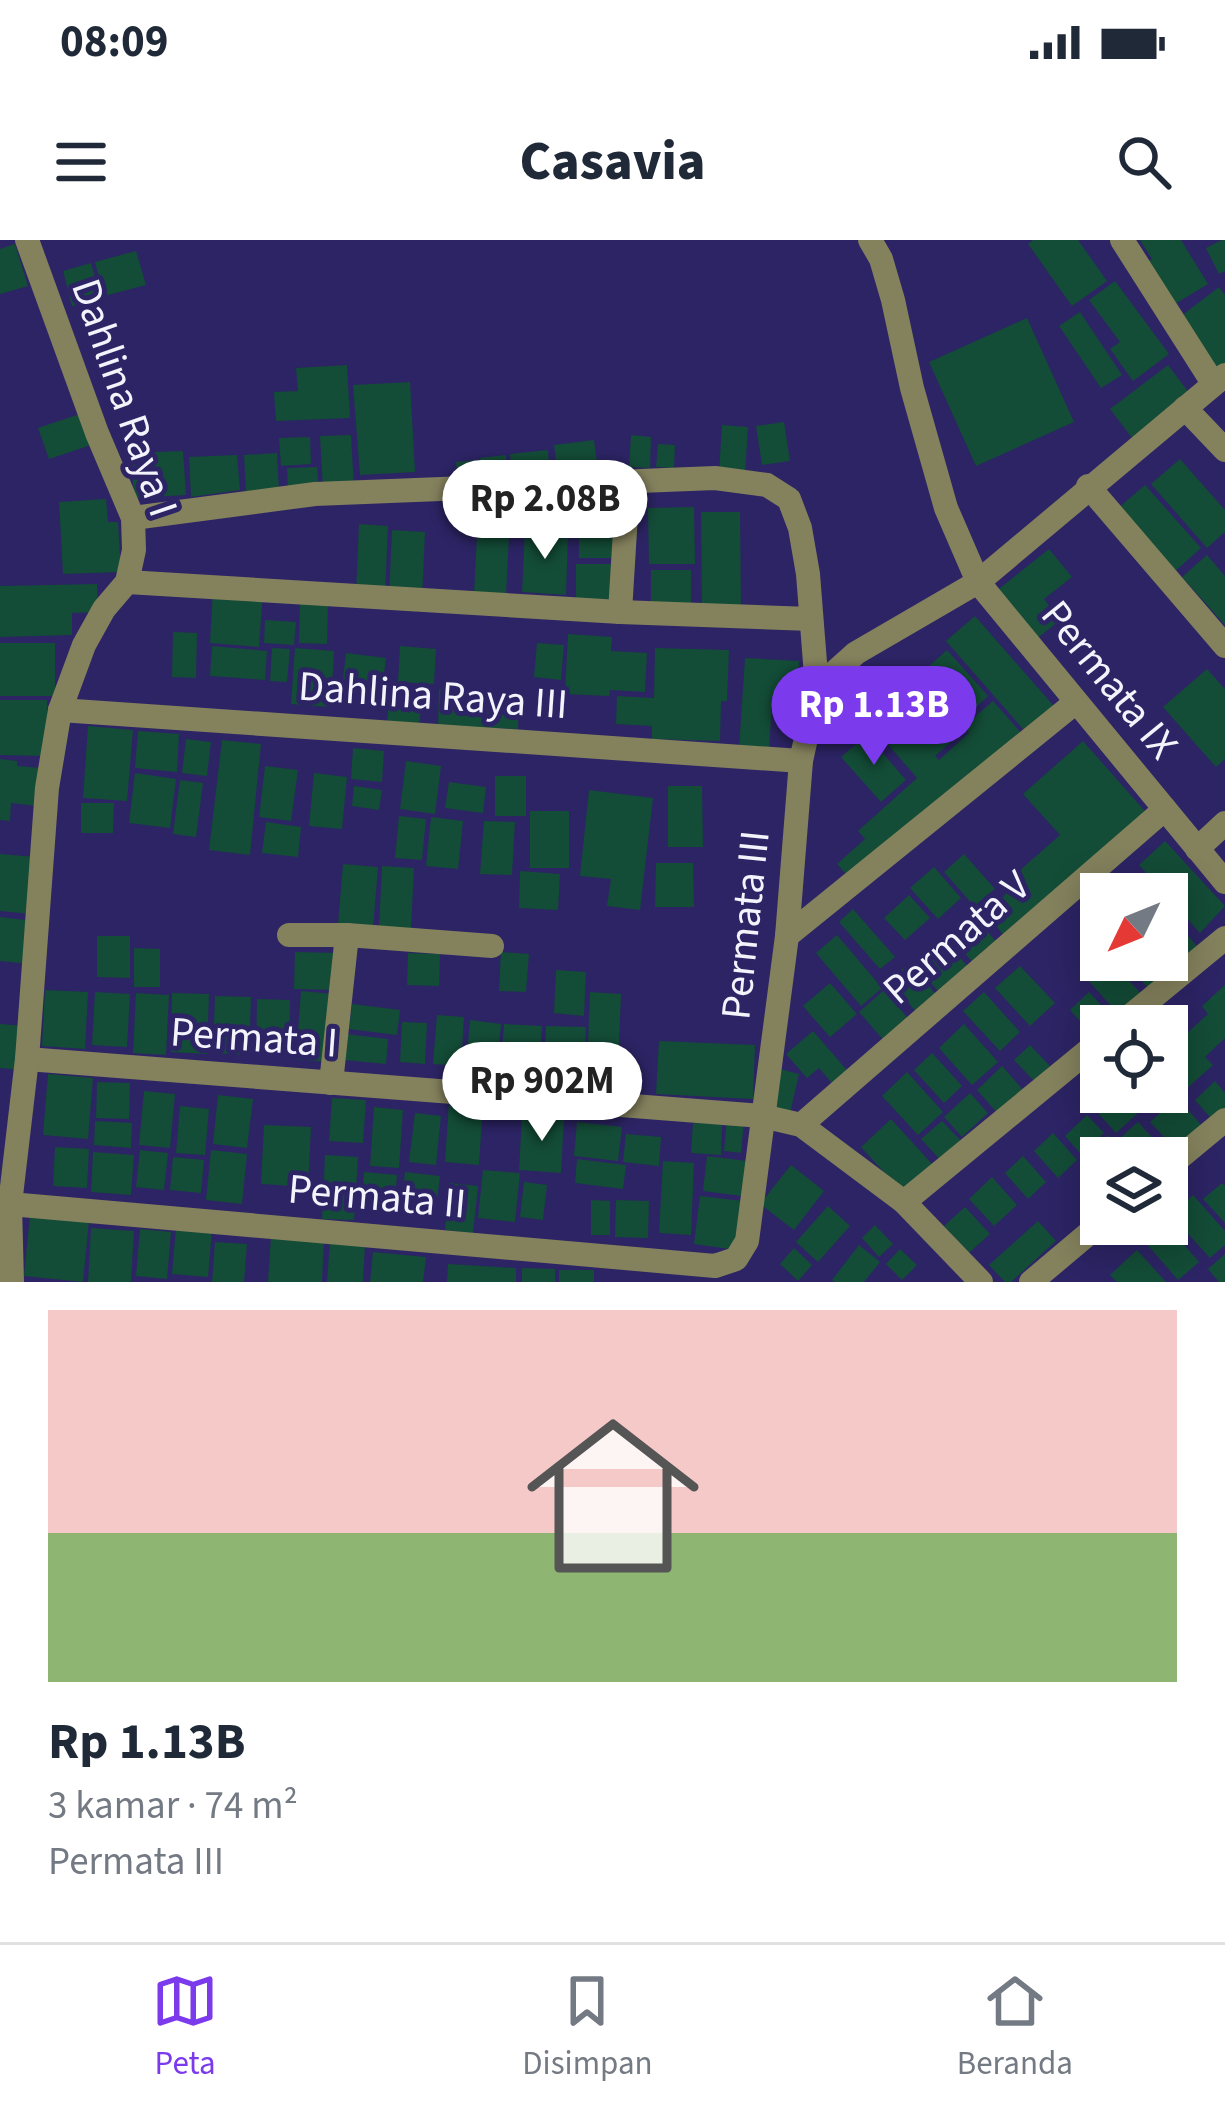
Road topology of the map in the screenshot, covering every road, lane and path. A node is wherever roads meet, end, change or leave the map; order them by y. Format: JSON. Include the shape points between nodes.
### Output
{"nodes":[{"id":1,"x":28,"y":240,"type":"edge"},
{"id":2,"x":870,"y":240,"type":"edge"},
{"id":3,"x":1123,"y":240,"type":"edge"},
{"id":4,"x":1219,"y":379,"type":"edge"},
{"id":5,"x":1185,"y":408,"type":"junction"},
{"id":6,"x":1225,"y":450,"type":"edge"},
{"id":7,"x":628,"y":482,"type":"junction"},
{"id":8,"x":1088,"y":486,"type":"junction"},
{"id":9,"x":133,"y":518,"type":"junction"},
{"id":10,"x":127,"y":582,"type":"junction"},
{"id":11,"x":978,"y":582,"type":"junction"},
{"id":12,"x":620,"y":612,"type":"junction"},
{"id":13,"x":811,"y":619,"type":"junction"},
{"id":14,"x":1225,"y":646,"type":"edge"},
{"id":15,"x":817,"y":688,"type":"junction"},
{"id":16,"x":1076,"y":702,"type":"junction"},
{"id":17,"x":60,"y":710,"type":"junction"},
{"id":18,"x":801,"y":761,"type":"junction"},
{"id":19,"x":1165,"y":809,"type":"junction"},
{"id":20,"x":1225,"y":823,"type":"edge"},
{"id":21,"x":1197,"y":849,"type":"junction"},
{"id":22,"x":1225,"y":882,"type":"edge"},
{"id":23,"x":289,"y":935,"type":"dead end"},
{"id":24,"x":347,"y":935,"type":"junction"},
{"id":25,"x":787,"y":936,"type":"junction"},
{"id":26,"x":1225,"y":938,"type":"edge"},
{"id":27,"x":492,"y":946,"type":"dead end"},
{"id":28,"x":1144,"y":1005,"type":"edge"},
{"id":29,"x":1080,"y":1057,"type":"edge"},
{"id":30,"x":27,"y":1059,"type":"junction"},
{"id":31,"x":331,"y":1083,"type":"junction"},
{"id":32,"x":762,"y":1116,"type":"junction"},
{"id":33,"x":1225,"y":1120,"type":"edge"},
{"id":34,"x":801,"y":1125,"type":"junction"},
{"id":35,"x":1188,"y":1151,"type":"edge"},
{"id":36,"x":904,"y":1202,"type":"junction"},
{"id":37,"x":10,"y":1204,"type":"junction"},
{"id":38,"x":1080,"y":1241,"type":"edge"},
{"id":39,"x":736,"y":1259,"type":"joint"},
{"id":40,"x":965,"y":1276,"type":"edge"},
{"id":41,"x":12,"y":1282,"type":"edge"},
{"id":42,"x":1031,"y":1282,"type":"edge"}],
"edges":[{"from":1,"to":9,"type":"street","name":"Dahlina Raya I"},
{"from":2,"to":11,"type":"street","name":"Permata IX","via":[[946,508]]},
{"from":3,"to":4,"type":"street"},
{"from":4,"to":5,"type":"street"},
{"from":5,"to":6,"type":"street"},
{"from":5,"to":8,"type":"street"},
{"from":7,"to":9,"type":"street","via":[[315,494]]},
{"from":7,"to":12,"type":"street"},
{"from":7,"to":13,"type":"street","name":"Permata III","via":[[715,478],[767,485],[789,499]]},
{"from":8,"to":11,"type":"street"},
{"from":8,"to":14,"type":"street"},
{"from":9,"to":10,"type":"street","name":"Dahlina Raya I"},
{"from":10,"to":12,"type":"street"},
{"from":10,"to":17,"type":"street","name":"Dahlina Raya I","via":[[84,645]]},
{"from":11,"to":15,"type":"street","via":[[856,653]]},
{"from":11,"to":16,"type":"street","name":"Permata IX"},
{"from":12,"to":13,"type":"street"},
{"from":13,"to":15,"type":"street","name":"Permata III"},
{"from":15,"to":18,"type":"street","name":"Permata III"},
{"from":16,"to":19,"type":"street","name":"Permata IX"},
{"from":16,"to":25,"type":"street"},
{"from":17,"to":18,"type":"street","name":"Dahlina Raya III"},
{"from":17,"to":30,"type":"street","name":"Dahlina Raya I"},
{"from":18,"to":25,"type":"street","name":"Permata III"},
{"from":19,"to":21,"type":"street","name":"Permata IX"},
{"from":19,"to":34,"type":"street","name":"Permata V"},
{"from":20,"to":21,"type":"street"},
{"from":21,"to":22,"type":"street","name":"Permata IX"},
{"from":23,"to":24,"type":"street"},
{"from":24,"to":27,"type":"street"},
{"from":24,"to":31,"type":"street"},
{"from":25,"to":32,"type":"street","name":"Permata III"},
{"from":26,"to":28,"type":"street"},
{"from":29,"to":36,"type":"street"},
{"from":30,"to":31,"type":"street","name":"Permata I"},
{"from":30,"to":37,"type":"street","name":"Dahlina Raya I"},
{"from":31,"to":32,"type":"street","name":"Permata I"},
{"from":32,"to":34,"type":"street","name":"Permata I"},
{"from":32,"to":39,"type":"street","name":"Permata III","via":[[747,1241]]},
{"from":33,"to":35,"type":"street"},
{"from":34,"to":36,"type":"street"},
{"from":36,"to":40,"type":"street"},
{"from":37,"to":39,"type":"street","name":"Permata II","via":[[715,1266]]},
{"from":37,"to":41,"type":"street","name":"Dahlina Raya I"},
{"from":38,"to":42,"type":"street"}]}
